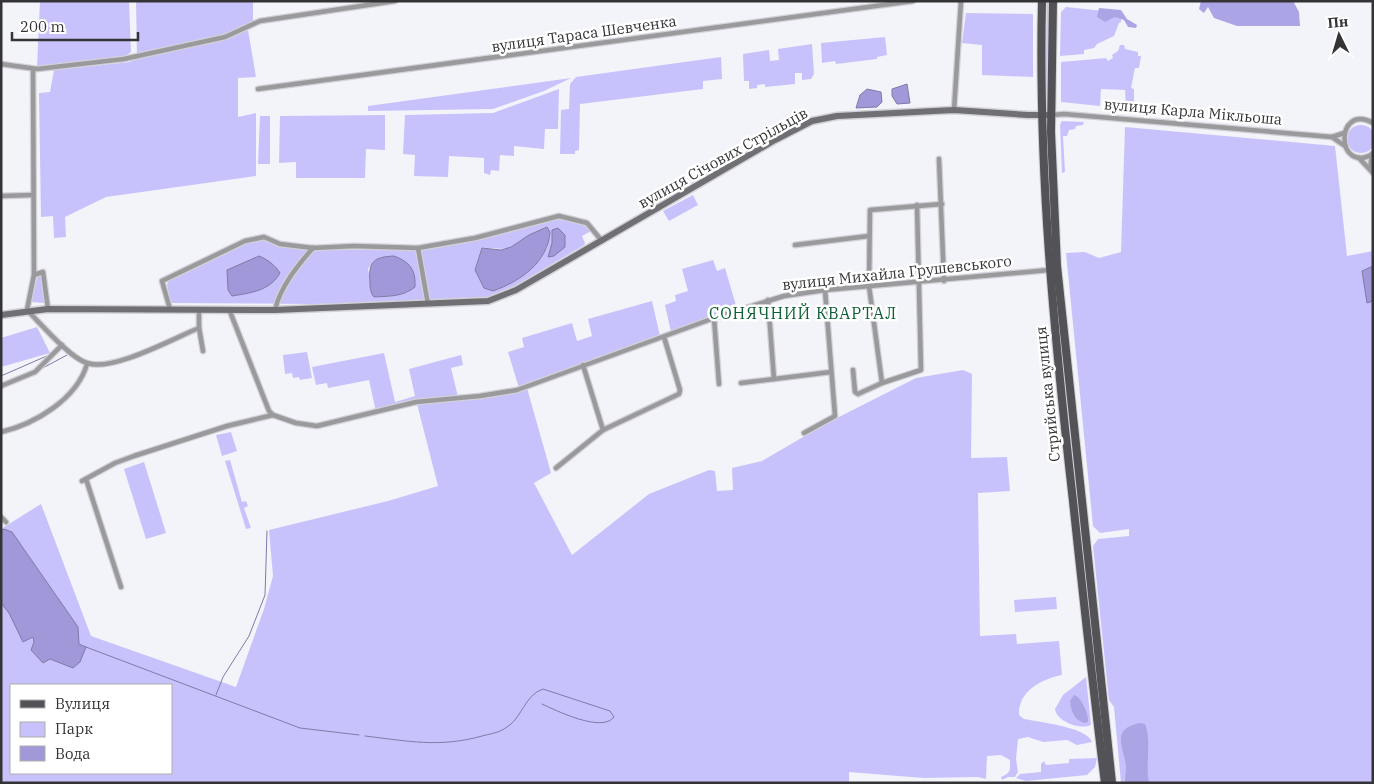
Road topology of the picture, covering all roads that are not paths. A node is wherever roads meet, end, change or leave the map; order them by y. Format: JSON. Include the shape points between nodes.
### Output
{"nodes":[{"id":1,"x":395,"y":1,"type":"edge"},
{"id":2,"x":913,"y":1,"type":"edge"},
{"id":3,"x":961,"y":1,"type":"edge"},
{"id":4,"x":1042,"y":1,"type":"edge"},
{"id":5,"x":1053,"y":1,"type":"edge"},
{"id":6,"x":1,"y":64,"type":"edge"},
{"id":7,"x":33,"y":69,"type":"junction"},
{"id":8,"x":258,"y":89,"type":"dead end"},
{"id":9,"x":954,"y":110,"type":"junction"},
{"id":10,"x":1041,"y":115,"type":"junction"},
{"id":11,"x":1052,"y":115,"type":"junction"},
{"id":12,"x":1373,"y":123,"type":"edge"},
{"id":13,"x":1344,"y":133,"type":"junction"},
{"id":14,"x":1332,"y":137,"type":"junction"},
{"id":15,"x":1345,"y":146,"type":"junction"},
{"id":16,"x":1372,"y":154,"type":"edge"},
{"id":17,"x":1357,"y":156,"type":"junction"},
{"id":18,"x":938,"y":159,"type":"dead end"},
{"id":19,"x":1372,"y":171,"type":"edge"},
{"id":20,"x":33,"y":195,"type":"junction"},
{"id":21,"x":1,"y":196,"type":"edge"},
{"id":22,"x":942,"y":204,"type":"junction"},
{"id":23,"x":917,"y":206,"type":"junction"},
{"id":24,"x":870,"y":236,"type":"junction"},
{"id":25,"x":602,"y":241,"type":"junction"},
{"id":26,"x":795,"y":246,"type":"dead end"},
{"id":27,"x":313,"y":248,"type":"junction"},
{"id":28,"x":418,"y":248,"type":"junction"},
{"id":29,"x":1049,"y":270,"type":"junction"},
{"id":30,"x":34,"y":274,"type":"junction"},
{"id":31,"x":944,"y":281,"type":"junction"},
{"id":32,"x":919,"y":282,"type":"junction"},
{"id":33,"x":869,"y":286,"type":"junction"},
{"id":34,"x":825,"y":290,"type":"junction"},
{"id":35,"x":768,"y":300,"type":"junction"},
{"id":36,"x":428,"y":304,"type":"junction"},
{"id":37,"x":48,"y":309,"type":"junction"},
{"id":38,"x":170,"y":309,"type":"junction"},
{"id":39,"x":199,"y":309,"type":"junction"},
{"id":40,"x":230,"y":309,"type":"junction"},
{"id":41,"x":26,"y":310,"type":"junction"},
{"id":42,"x":276,"y":310,"type":"junction"},
{"id":43,"x":1,"y":315,"type":"edge"},
{"id":44,"x":714,"y":318,"type":"junction"},
{"id":45,"x":199,"y":328,"type":"junction"},
{"id":46,"x":664,"y":337,"type":"junction"},
{"id":47,"x":62,"y":345,"type":"junction"},
{"id":48,"x":202,"y":351,"type":"dead end"},
{"id":49,"x":88,"y":364,"type":"junction"},
{"id":50,"x":583,"y":365,"type":"junction"},
{"id":51,"x":853,"y":370,"type":"dead end"},
{"id":52,"x":831,"y":372,"type":"junction"},
{"id":53,"x":774,"y":379,"type":"junction"},
{"id":54,"x":741,"y":383,"type":"dead end"},
{"id":55,"x":882,"y":383,"type":"junction"},
{"id":56,"x":719,"y":384,"type":"dead end"},
{"id":57,"x":1,"y":386,"type":"edge"},
{"id":58,"x":273,"y":415,"type":"junction"},
{"id":59,"x":602,"y":430,"type":"junction"},
{"id":60,"x":1,"y":432,"type":"edge"},
{"id":61,"x":804,"y":433,"type":"dead end"},
{"id":62,"x":556,"y":468,"type":"dead end"},
{"id":63,"x":1,"y":517,"type":"edge"},
{"id":64,"x":6,"y":522,"type":"dead end"},
{"id":65,"x":120,"y":586,"type":"dead end"},
{"id":66,"x":1108,"y":780,"type":"edge"}],
"edges":[{"from":1,"to":7,"type":"street","via":[[260,21],[225,37],[124,59]]},
{"from":2,"to":8,"type":"street","name":"вулиця Тараса Шевченка"},
{"from":3,"to":9,"type":"street"},
{"from":4,"to":10,"type":"main road","name":"Стрийська вулиця"},
{"from":5,"to":11,"type":"main road","name":"Стрийська вулиця"},
{"from":6,"to":7,"type":"street"},
{"from":7,"to":20,"type":"street"},
{"from":9,"to":10,"type":"street","name":"вулиця Січових Стрільців"},
{"from":9,"to":25,"type":"street","name":"вулиця Січових Стрільців","via":[[837,116],[812,121]]},
{"from":10,"to":11,"type":"street","name":"вулиця Січових Стрільців"},
{"from":10,"to":29,"type":"main road","name":"Стрийська вулиця"},
{"from":11,"to":14,"type":"street","name":"вулиця Карла Мікльоша"},
{"from":11,"to":66,"type":"main road","name":"Стрийська вулиця","via":[[1057,266]]},
{"from":12,"to":13,"type":"street","name":"вулиця Карла Мікльоша","via":[[1355,121]]},
{"from":13,"to":14,"type":"street","name":"вулиця Карла Мікльоша"},
{"from":13,"to":15,"type":"street"},
{"from":14,"to":15,"type":"street","name":"вулиця Карла Мікльоша"},
{"from":15,"to":17,"type":"street","name":"вулиця Карла Мікльоша"},
{"from":16,"to":17,"type":"street","name":"вулиця Карла Мікльоша"},
{"from":16,"to":19,"type":"street","name":"вулиця Карла Мікльоша"},
{"from":17,"to":19,"type":"street","name":"вулиця Карла Мікльоша"},
{"from":18,"to":22,"type":"street"},
{"from":20,"to":21,"type":"street"},
{"from":20,"to":30,"type":"street"},
{"from":22,"to":23,"type":"street"},
{"from":22,"to":31,"type":"street"},
{"from":23,"to":24,"type":"street","via":[[870,210]]},
{"from":23,"to":32,"type":"street"},
{"from":24,"to":26,"type":"street"},
{"from":24,"to":33,"type":"street"},
{"from":25,"to":28,"type":"street","via":[[587,223],[559,216],[475,238]]},
{"from":25,"to":36,"type":"street","name":"вулиця Січових Стрільців","via":[[498,299]]},
{"from":27,"to":28,"type":"street"},
{"from":27,"to":38,"type":"street","via":[[280,244],[264,236],[246,240],[162,281]]},
{"from":27,"to":42,"type":"street","via":[[278,298]]},
{"from":28,"to":36,"type":"street"},
{"from":29,"to":31,"type":"street","name":"вулиця Михайла Грушевського"},
{"from":29,"to":66,"type":"main road","name":"Стрийська вулиця","via":[[1082,589]]},
{"from":30,"to":37,"type":"street","via":[[43,272]]},
{"from":30,"to":41,"type":"street"},
{"from":31,"to":32,"type":"street","name":"вулиця Михайла Грушевського"},
{"from":32,"to":33,"type":"street","name":"вулиця Михайла Грушевського"},
{"from":32,"to":55,"type":"street","via":[[921,370]]},
{"from":33,"to":34,"type":"street","name":"вулиця Михайла Грушевського"},
{"from":33,"to":55,"type":"street"},
{"from":34,"to":35,"type":"street","name":"вулиця Михайла Грушевського"},
{"from":34,"to":52,"type":"street"},
{"from":35,"to":44,"type":"street","name":"вулиця Михайла Грушевського"},
{"from":35,"to":53,"type":"street"},
{"from":36,"to":42,"type":"street","name":"вулиця Січових Стрільців"},
{"from":37,"to":38,"type":"street","name":"вулиця Січових Стрільців"},
{"from":37,"to":41,"type":"street","name":"вулиця Січових Стрільців"},
{"from":38,"to":39,"type":"street","name":"вулиця Січових Стрільців"},
{"from":39,"to":40,"type":"street","name":"вулиця Січових Стрільців"},
{"from":39,"to":45,"type":"street"},
{"from":40,"to":42,"type":"street","name":"вулиця Січових Стрільців"},
{"from":40,"to":58,"type":"street","via":[[264,402]]},
{"from":41,"to":43,"type":"street","name":"вулиця Січових Стрільців"},
{"from":41,"to":47,"type":"street"},
{"from":44,"to":46,"type":"street","name":"вулиця Михайла Грушевського"},
{"from":44,"to":56,"type":"street"},
{"from":45,"to":48,"type":"street"},
{"from":45,"to":49,"type":"street","via":[[117,363]]},
{"from":46,"to":50,"type":"street","name":"вулиця Михайла Грушевського"},
{"from":46,"to":59,"type":"street","via":[[679,394]]},
{"from":47,"to":49,"type":"street"},
{"from":47,"to":57,"type":"street","via":[[35,372]]},
{"from":49,"to":60,"type":"street","via":[[68,396],[15,429]]},
{"from":50,"to":58,"type":"street","name":"вулиця Михайла Грушевського","via":[[517,390],[416,402],[317,426]]},
{"from":50,"to":59,"type":"street"},
{"from":51,"to":55,"type":"street","via":[[856,394]]},
{"from":52,"to":53,"type":"street"},
{"from":52,"to":61,"type":"street","via":[[834,416]]},
{"from":53,"to":54,"type":"street"},
{"from":58,"to":65,"type":"street","via":[[134,456],[84,480]]},
{"from":59,"to":62,"type":"street"},
{"from":63,"to":64,"type":"street"}]}
